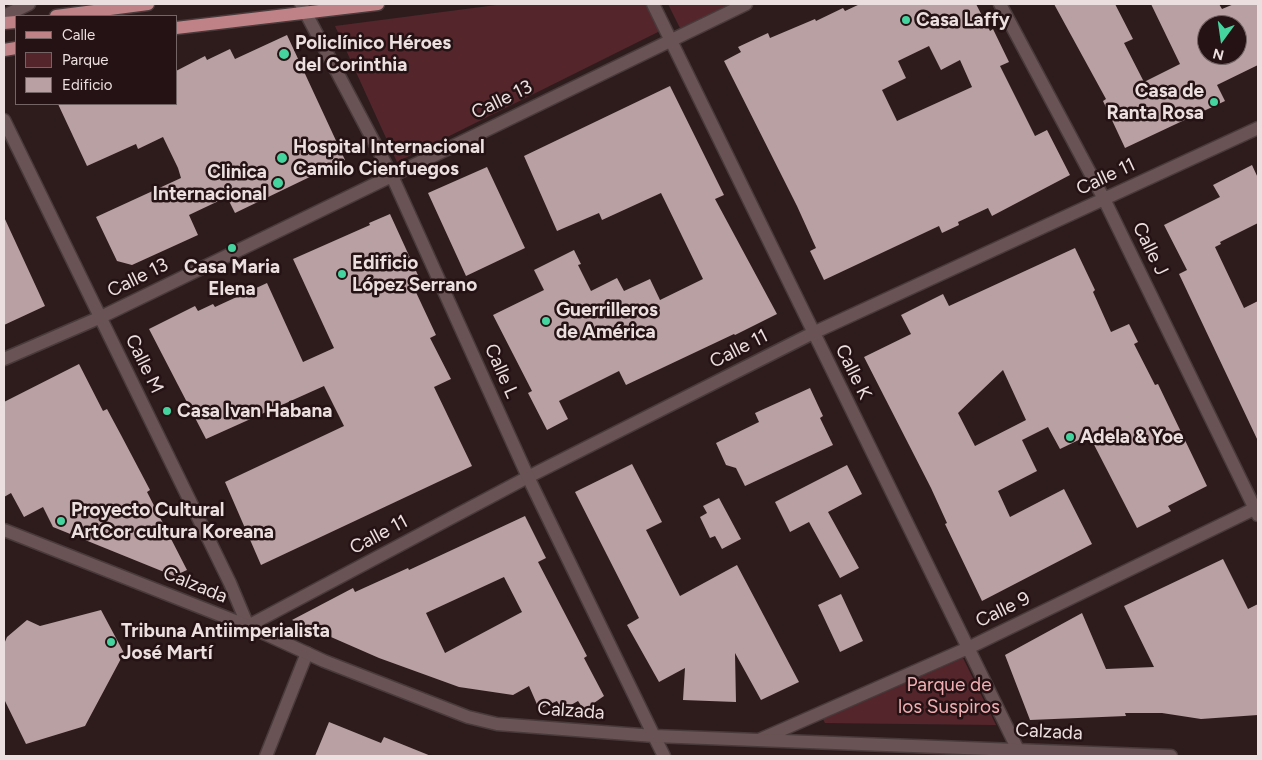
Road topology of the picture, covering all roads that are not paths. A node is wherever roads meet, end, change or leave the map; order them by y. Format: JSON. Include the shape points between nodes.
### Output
{"nodes":[{"id":1,"x":29,"y":4,"type":"edge"},
{"id":2,"x":148,"y":4,"type":"edge"},
{"id":3,"x":378,"y":4,"type":"edge"},
{"id":4,"x":654,"y":4,"type":"edge"},
{"id":5,"x":746,"y":4,"type":"edge"},
{"id":6,"x":1000,"y":4,"type":"edge"},
{"id":7,"x":303,"y":8,"type":"edge"},
{"id":8,"x":64,"y":15,"type":"edge"},
{"id":9,"x":4,"y":16,"type":"edge"},
{"id":10,"x":178,"y":28,"type":"edge"},
{"id":11,"x":672,"y":39,"type":"junction"},
{"id":12,"x":4,"y":120,"type":"edge"},
{"id":13,"x":1258,"y":128,"type":"edge"},
{"id":14,"x":392,"y":176,"type":"junction"},
{"id":15,"x":1104,"y":199,"type":"junction"},
{"id":16,"x":101,"y":317,"type":"junction"},
{"id":17,"x":813,"y":333,"type":"junction"},
{"id":18,"x":4,"y":359,"type":"edge"},
{"id":19,"x":528,"y":477,"type":"junction"},
{"id":20,"x":1257,"y":510,"type":"edge"},
{"id":21,"x":4,"y":530,"type":"edge"},
{"id":22,"x":248,"y":626,"type":"junction"},
{"id":23,"x":968,"y":648,"type":"junction"},
{"id":24,"x":307,"y":653,"type":"junction"},
{"id":25,"x":654,"y":736,"type":"junction"},
{"id":26,"x":761,"y":739,"type":"junction"},
{"id":27,"x":1020,"y":753,"type":"edge"},
{"id":28,"x":266,"y":756,"type":"edge"},
{"id":29,"x":664,"y":756,"type":"edge"},
{"id":30,"x":1171,"y":756,"type":"edge"}],
"edges":[{"from":1,"to":9,"type":"street"},
{"from":2,"to":8,"type":"main road"},
{"from":3,"to":7,"type":"main road"},
{"from":4,"to":11,"type":"street","name":"Calle K"},
{"from":5,"to":11,"type":"street","name":"Calle 13"},
{"from":6,"to":15,"type":"street","name":"Calle J"},
{"from":7,"to":10,"type":"main road"},
{"from":7,"to":14,"type":"street","name":"Calle L"},
{"from":11,"to":14,"type":"street","name":"Calle 13"},
{"from":11,"to":17,"type":"street","name":"Calle K"},
{"from":12,"to":16,"type":"street","name":"Calle M"},
{"from":13,"to":15,"type":"street","name":"Calle 11"},
{"from":14,"to":16,"type":"street","name":"Calle 13"},
{"from":14,"to":19,"type":"street","name":"Calle L"},
{"from":15,"to":17,"type":"street","name":"Calle 11"},
{"from":15,"to":20,"type":"street","name":"Calle J"},
{"from":16,"to":18,"type":"street","name":"Calle 13"},
{"from":16,"to":22,"type":"street","name":"Calle M"},
{"from":17,"to":19,"type":"street","name":"Calle 11"},
{"from":17,"to":23,"type":"street","name":"Calle K"},
{"from":19,"to":22,"type":"street","name":"Calle 11"},
{"from":19,"to":25,"type":"street","name":"Calle L"},
{"from":20,"to":23,"type":"street","name":"Calle 9"},
{"from":21,"to":22,"type":"street","name":"Calzada"},
{"from":22,"to":24,"type":"street","name":"Calzada"},
{"from":23,"to":26,"type":"street","name":"Calle 9"},
{"from":23,"to":27,"type":"street","name":"Calle K"},
{"from":24,"to":25,"type":"street","name":"Calzada","via":[[468,716],[497,724]]},
{"from":24,"to":28,"type":"street"},
{"from":25,"to":26,"type":"street","name":"Calzada"},
{"from":25,"to":29,"type":"street","name":"Calle L"},
{"from":26,"to":27,"type":"street","name":"Calzada"},
{"from":27,"to":30,"type":"street","name":"Calzada"}]}
